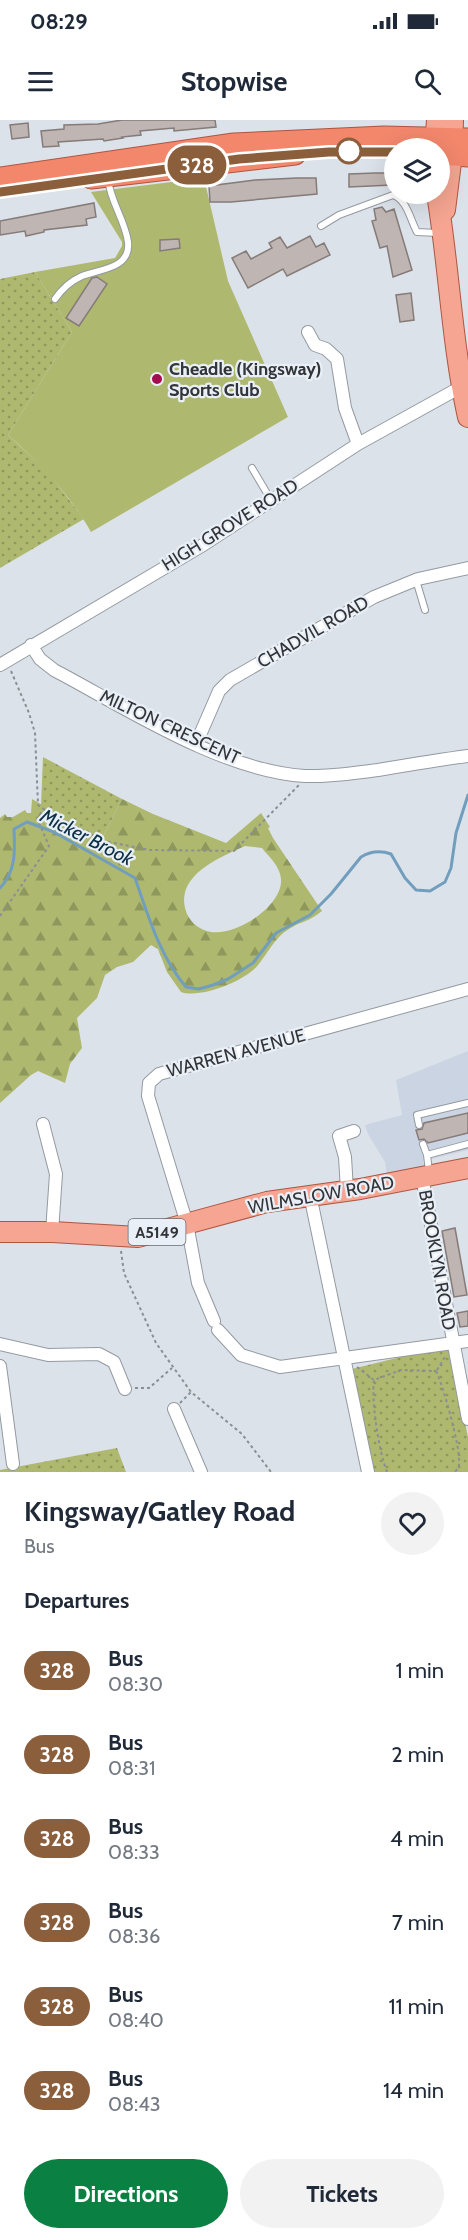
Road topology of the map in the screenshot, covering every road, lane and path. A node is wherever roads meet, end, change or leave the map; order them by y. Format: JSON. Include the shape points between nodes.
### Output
{"nodes":[{"id":1,"x":384,"y":140,"type":"edge"},
{"id":2,"x":384,"y":152,"type":"edge"},
{"id":3,"x":107,"y":176,"type":"junction"},
{"id":4,"x":0,"y":178,"type":"edge"},
{"id":5,"x":0,"y":192,"type":"edge"},
{"id":6,"x":439,"y":204,"type":"edge"},
{"id":7,"x":445,"y":204,"type":"edge"},
{"id":8,"x":321,"y":226,"type":"dead end"},
{"id":9,"x":443,"y":230,"type":"junction"},
{"id":10,"x":55,"y":299,"type":"dead end"},
{"id":11,"x":308,"y":332,"type":"dead end"},
{"id":12,"x":463,"y":344,"type":"edge"},
{"id":13,"x":461,"y":387,"type":"junction"},
{"id":14,"x":468,"y":417,"type":"edge"},
{"id":15,"x":358,"y":444,"type":"junction"},
{"id":16,"x":252,"y":468,"type":"dead end"},
{"id":17,"x":271,"y":501,"type":"junction"},
{"id":18,"x":463,"y":569,"type":"edge"},
{"id":19,"x":415,"y":580,"type":"junction"},
{"id":20,"x":425,"y":610,"type":"dead end"},
{"id":21,"x":31,"y":645,"type":"junction"},
{"id":22,"x":3,"y":663,"type":"edge"},
{"id":23,"x":196,"y":744,"type":"junction"},
{"id":24,"x":468,"y":756,"type":"edge"},
{"id":25,"x":307,"y":776,"type":"junction"},
{"id":26,"x":45,"y":810,"type":"junction"},
{"id":27,"x":0,"y":916,"type":"edge"},
{"id":28,"x":468,"y":989,"type":"edge"},
{"id":29,"x":468,"y":1103,"type":"edge"},
{"id":30,"x":43,"y":1124,"type":"dead end"},
{"id":31,"x":419,"y":1125,"type":"dead end"},
{"id":32,"x":354,"y":1131,"type":"dead end"},
{"id":33,"x":423,"y":1144,"type":"dead end"},
{"id":34,"x":468,"y":1144,"type":"edge"},
{"id":35,"x":427,"y":1155,"type":"junction"},
{"id":36,"x":468,"y":1168,"type":"edge"},
{"id":37,"x":426,"y":1176,"type":"junction"},
{"id":38,"x":347,"y":1190,"type":"junction"},
{"id":39,"x":310,"y":1195,"type":"junction"},
{"id":40,"x":188,"y":1224,"type":"junction"},
{"id":41,"x":0,"y":1232,"type":"edge"},
{"id":42,"x":52,"y":1232,"type":"junction"},
{"id":43,"x":119,"y":1236,"type":"junction"},
{"id":44,"x":468,"y":1341,"type":"edge"},
{"id":45,"x":0,"y":1344,"type":"edge"},
{"id":46,"x":453,"y":1344,"type":"junction"},
{"id":47,"x":345,"y":1359,"type":"junction"},
{"id":48,"x":0,"y":1366,"type":"edge"},
{"id":49,"x":172,"y":1368,"type":"junction"},
{"id":50,"x":374,"y":1380,"type":"junction"},
{"id":51,"x":126,"y":1389,"type":"joint"},
{"id":52,"x":174,"y":1409,"type":"dead end"},
{"id":53,"x":4,"y":1413,"type":"edge"},
{"id":54,"x":468,"y":1419,"type":"edge"},
{"id":55,"x":14,"y":1468,"type":"edge"},
{"id":56,"x":201,"y":1472,"type":"edge"},
{"id":57,"x":271,"y":1472,"type":"edge"},
{"id":58,"x":368,"y":1472,"type":"edge"},
{"id":59,"x":387,"y":1472,"type":"edge"},
{"id":60,"x":455,"y":1472,"type":"edge"}],
"edges":[{"from":1,"to":4,"type":"highway","via":[[234,144]]},
{"from":2,"to":3,"type":"highway","via":[[318,152]]},
{"from":3,"to":5,"type":"highway"},
{"from":3,"to":10,"type":"lane","via":[[128,241],[127,255],[116,266],[74,280]]},
{"from":6,"to":9,"type":"main road"},
{"from":7,"to":9,"type":"main road"},
{"from":8,"to":9,"type":"lane","via":[[393,195],[405,205],[417,232]]},
{"from":9,"to":12,"type":"main road"},
{"from":11,"to":15,"type":"street","via":[[315,345],[327,349],[337,359],[345,408]]},
{"from":12,"to":13,"type":"main road"},
{"from":13,"to":14,"type":"main road"},
{"from":13,"to":15,"type":"street","name":"HIGH GROVE ROAD"},
{"from":15,"to":17,"type":"street","name":"HIGH GROVE ROAD"},
{"from":16,"to":17,"type":"lane"},
{"from":17,"to":21,"type":"street","name":"HIGH GROVE ROAD"},
{"from":18,"to":19,"type":"street","name":"CHADVIL ROAD"},
{"from":19,"to":20,"type":"lane"},
{"from":19,"to":23,"type":"street","name":"CHADVIL ROAD","via":[[374,597],[230,680],[219,691]]},
{"from":21,"to":22,"type":"street","name":"HIGH GROVE ROAD"},
{"from":21,"to":23,"type":"street","name":"MILTON CRESCENT","via":[[54,670]]},
{"from":22,"to":26,"type":"path","via":[[20,688],[35,733],[38,805]]},
{"from":23,"to":25,"type":"street","name":"MILTON CRESCENT","via":[[249,764]]},
{"from":24,"to":25,"type":"street","name":"MILTON CRESCENT","via":[[334,776]]},
{"from":25,"to":26,"type":"path","via":[[234,851],[150,850],[104,841]]},
{"from":26,"to":27,"type":"path","via":[[37,818],[49,846]]},
{"from":28,"to":40,"type":"street","name":"WARREN AVENUE","via":[[159,1074],[149,1083],[148,1096]]},
{"from":29,"to":31,"type":"lane","via":[[417,1115]]},
{"from":30,"to":42,"type":"street","via":[[56,1174]]},
{"from":32,"to":38,"type":"street","via":[[339,1136]]},
{"from":33,"to":35,"type":"lane"},
{"from":34,"to":35,"type":"lane"},
{"from":35,"to":37,"type":"lane"},
{"from":36,"to":37,"type":"main road","name":"WILMSLOW ROAD","number":"A5149"},
{"from":37,"to":38,"type":"main road","name":"WILMSLOW ROAD","number":"A5149"},
{"from":37,"to":46,"type":"street","name":"BROOKLYN ROAD"},
{"from":38,"to":39,"type":"main road","name":"WILMSLOW ROAD","number":"A5149"},
{"from":39,"to":40,"type":"main road","name":"WILMSLOW ROAD","number":"A5149","via":[[267,1202]]},
{"from":39,"to":47,"type":"street"},
{"from":40,"to":43,"type":"main road","name":"WILMSLOW ROAD","number":"A5149","via":[[138,1238]]},
{"from":40,"to":47,"type":"street","name":"WARREN AVENUE","via":[[198,1283],[216,1325],[241,1355],[280,1367]]},
{"from":41,"to":42,"type":"main road","name":"WILMSLOW ROAD","number":"A5149"},
{"from":42,"to":43,"type":"main road","name":"WILMSLOW ROAD","number":"A5149"},
{"from":43,"to":49,"type":"path","via":[[124,1273],[156,1344]]},
{"from":44,"to":46,"type":"street","name":"WARREN AVENUE"},
{"from":45,"to":51,"type":"street","via":[[48,1355],[99,1354],[114,1362]]},
{"from":46,"to":47,"type":"street","name":"WARREN AVENUE"},
{"from":46,"to":54,"type":"street","name":"BROOKLYN ROAD"},
{"from":47,"to":50,"type":"path"},
{"from":47,"to":58,"type":"street"},
{"from":48,"to":53,"type":"street"},
{"from":49,"to":51,"type":"path","via":[[149,1388]]},
{"from":49,"to":57,"type":"path","via":[[191,1392],[242,1434]]},
{"from":50,"to":59,"type":"path","via":[[372,1393],[381,1457]]},
{"from":50,"to":60,"type":"path","via":[[401,1370],[436,1371],[458,1450],[460,1462]]},
{"from":52,"to":56,"type":"street"},
{"from":53,"to":55,"type":"street"}]}
